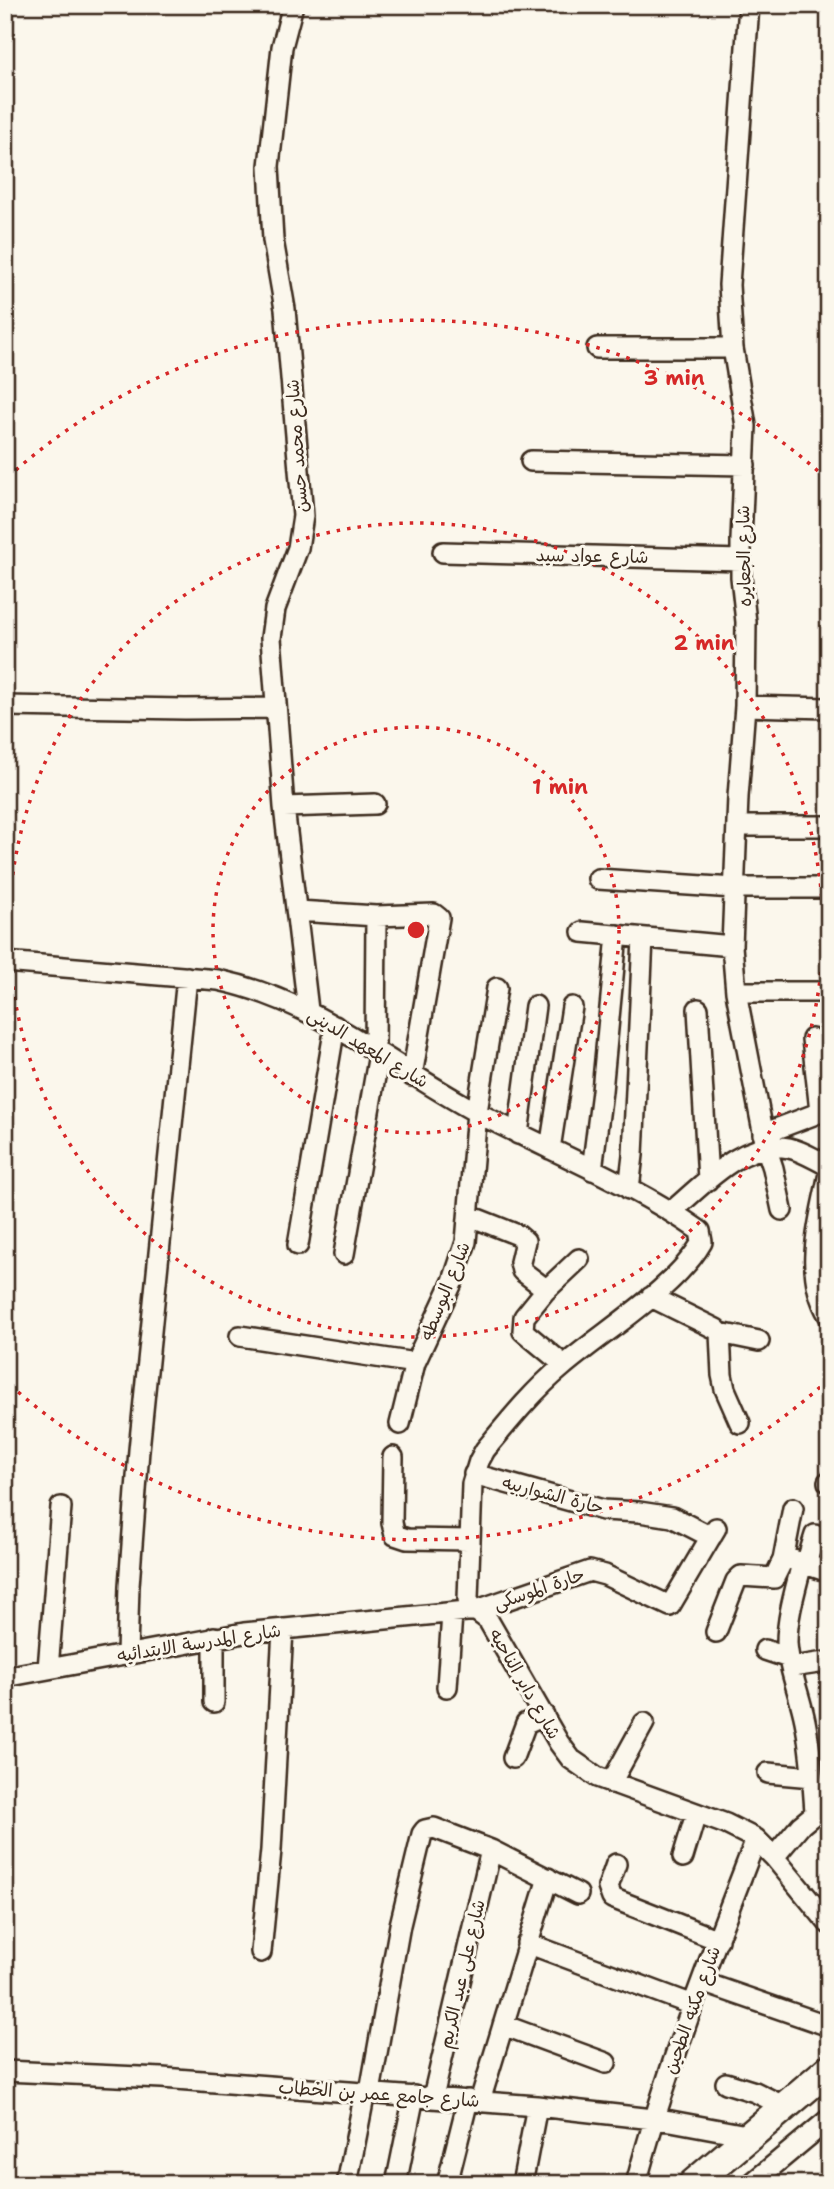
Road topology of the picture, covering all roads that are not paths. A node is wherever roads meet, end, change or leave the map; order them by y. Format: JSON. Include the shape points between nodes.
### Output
{"nodes":[{"id":1,"x":293,"y":5,"type":"edge"},
{"id":2,"x":749,"y":5,"type":"edge"},
{"id":3,"x":597,"y":348,"type":"dead end"},
{"id":4,"x":733,"y":348,"type":"junction"},
{"id":5,"x":531,"y":461,"type":"dead end"},
{"id":6,"x":745,"y":465,"type":"junction"},
{"id":7,"x":443,"y":552,"type":"dead end"},
{"id":8,"x":741,"y":560,"type":"junction"},
{"id":9,"x":5,"y":706,"type":"edge"},
{"id":10,"x":745,"y":706,"type":"junction"},
{"id":11,"x":276,"y":708,"type":"junction"},
{"id":12,"x":829,"y":708,"type":"edge"},
{"id":13,"x":374,"y":804,"type":"dead end"},
{"id":14,"x":285,"y":807,"type":"junction"},
{"id":15,"x":737,"y":826,"type":"junction"},
{"id":16,"x":829,"y":826,"type":"edge"},
{"id":17,"x":598,"y":879,"type":"dead end"},
{"id":18,"x":734,"y":888,"type":"junction"},
{"id":19,"x":829,"y":888,"type":"edge"},
{"id":20,"x":298,"y":911,"type":"junction"},
{"id":21,"x":376,"y":916,"type":"junction"},
{"id":22,"x":582,"y":932,"type":"dead end"},
{"id":23,"x":617,"y":935,"type":"junction"},
{"id":24,"x":643,"y":938,"type":"junction"},
{"id":25,"x":732,"y":946,"type":"junction"},
{"id":26,"x":5,"y":962,"type":"edge"},
{"id":27,"x":187,"y":977,"type":"junction"},
{"id":28,"x":497,"y":988,"type":"dead end"},
{"id":29,"x":736,"y":992,"type":"junction"},
{"id":30,"x":829,"y":992,"type":"edge"},
{"id":31,"x":535,"y":1006,"type":"dead end"},
{"id":32,"x":572,"y":1007,"type":"dead end"},
{"id":33,"x":698,"y":1009,"type":"dead end"},
{"id":34,"x":308,"y":1010,"type":"junction"},
{"id":35,"x":335,"y":1026,"type":"junction"},
{"id":36,"x":811,"y":1040,"type":"dead end"},
{"id":37,"x":377,"y":1053,"type":"junction"},
{"id":38,"x":412,"y":1076,"type":"junction"},
{"id":39,"x":824,"y":1110,"type":"edge"},
{"id":40,"x":477,"y":1112,"type":"junction"},
{"id":41,"x":518,"y":1134,"type":"junction"},
{"id":42,"x":764,"y":1141,"type":"junction"},
{"id":43,"x":550,"y":1149,"type":"junction"},
{"id":44,"x":829,"y":1166,"type":"edge"},
{"id":45,"x":592,"y":1170,"type":"junction"},
{"id":46,"x":829,"y":1173,"type":"edge"},
{"id":47,"x":708,"y":1180,"type":"junction"},
{"id":48,"x":629,"y":1189,"type":"junction"},
{"id":49,"x":782,"y":1210,"type":"dead end"},
{"id":50,"x":672,"y":1211,"type":"junction"},
{"id":51,"x":470,"y":1216,"type":"junction"},
{"id":52,"x":700,"y":1231,"type":"joint"},
{"id":53,"x":298,"y":1245,"type":"dead end"},
{"id":54,"x":344,"y":1254,"type":"dead end"},
{"id":55,"x":579,"y":1259,"type":"dead end"},
{"id":56,"x":545,"y":1291,"type":"junction"},
{"id":57,"x":650,"y":1297,"type":"junction"},
{"id":58,"x":829,"y":1316,"type":"edge"},
{"id":59,"x":720,"y":1333,"type":"junction"},
{"id":60,"x":240,"y":1336,"type":"dead end"},
{"id":61,"x":759,"y":1341,"type":"dead end"},
{"id":62,"x":415,"y":1363,"type":"junction"},
{"id":63,"x":564,"y":1364,"type":"junction"},
{"id":64,"x":740,"y":1423,"type":"dead end"},
{"id":65,"x":400,"y":1424,"type":"dead end"},
{"id":66,"x":393,"y":1457,"type":"dead end"},
{"id":67,"x":474,"y":1474,"type":"junction"},
{"id":68,"x":61,"y":1507,"type":"dead end"},
{"id":69,"x":793,"y":1508,"type":"dead end"},
{"id":70,"x":714,"y":1532,"type":"joint"},
{"id":71,"x":815,"y":1535,"type":"dead end"},
{"id":72,"x":470,"y":1539,"type":"junction"},
{"id":73,"x":797,"y":1562,"type":"junction"},
{"id":74,"x":829,"y":1572,"type":"edge"},
{"id":75,"x":477,"y":1610,"type":"junction"},
{"id":76,"x":452,"y":1614,"type":"junction"},
{"id":77,"x":283,"y":1629,"type":"junction"},
{"id":78,"x":716,"y":1632,"type":"dead end"},
{"id":79,"x":214,"y":1637,"type":"junction"},
{"id":80,"x":765,"y":1650,"type":"dead end"},
{"id":81,"x":127,"y":1654,"type":"junction"},
{"id":82,"x":790,"y":1662,"type":"junction"},
{"id":83,"x":825,"y":1662,"type":"dead end"},
{"id":84,"x":48,"y":1669,"type":"junction"},
{"id":85,"x":5,"y":1677,"type":"edge"},
{"id":86,"x":447,"y":1687,"type":"dead end"},
{"id":87,"x":214,"y":1702,"type":"dead end"},
{"id":88,"x":544,"y":1715,"type":"junction"},
{"id":89,"x":644,"y":1723,"type":"dead end"},
{"id":90,"x":513,"y":1758,"type":"dead end"},
{"id":91,"x":768,"y":1773,"type":"dead end"},
{"id":92,"x":812,"y":1777,"type":"junction"},
{"id":93,"x":611,"y":1783,"type":"junction"},
{"id":94,"x":822,"y":1807,"type":"edge"},
{"id":95,"x":696,"y":1814,"type":"junction"},
{"id":96,"x":756,"y":1839,"type":"junction"},
{"id":97,"x":491,"y":1850,"type":"junction"},
{"id":98,"x":682,"y":1857,"type":"dead end"},
{"id":99,"x":774,"y":1857,"type":"junction"},
{"id":100,"x":616,"y":1864,"type":"dead end"},
{"id":101,"x":548,"y":1878,"type":"junction"},
{"id":102,"x":578,"y":1894,"type":"dead end"},
{"id":103,"x":829,"y":1924,"type":"edge"},
{"id":104,"x":718,"y":1940,"type":"junction"},
{"id":105,"x":527,"y":1943,"type":"junction"},
{"id":106,"x":261,"y":1952,"type":"dead end"},
{"id":107,"x":702,"y":1982,"type":"junction"},
{"id":108,"x":693,"y":2005,"type":"junction"},
{"id":109,"x":503,"y":2025,"type":"junction"},
{"id":110,"x":829,"y":2026,"type":"edge"},
{"id":111,"x":606,"y":2063,"type":"dead end"},
{"id":112,"x":829,"y":2069,"type":"edge"},
{"id":113,"x":5,"y":2071,"type":"edge"},
{"id":114,"x":726,"y":2083,"type":"dead end"},
{"id":115,"x":368,"y":2092,"type":"junction"},
{"id":116,"x":424,"y":2097,"type":"junction"},
{"id":117,"x":475,"y":2101,"type":"junction"},
{"id":118,"x":537,"y":2106,"type":"junction"},
{"id":119,"x":785,"y":2107,"type":"junction"},
{"id":120,"x":653,"y":2118,"type":"junction"},
{"id":121,"x":829,"y":2119,"type":"edge"},
{"id":122,"x":752,"y":2136,"type":"junction"},
{"id":123,"x":346,"y":2184,"type":"edge"},
{"id":124,"x":396,"y":2184,"type":"edge"},
{"id":125,"x":447,"y":2184,"type":"edge"},
{"id":126,"x":522,"y":2184,"type":"edge"},
{"id":127,"x":636,"y":2184,"type":"edge"},
{"id":128,"x":693,"y":2184,"type":"edge"},
{"id":129,"x":751,"y":2184,"type":"edge"}],
"edges":[{"from":1,"to":11,"type":"street","name":"شارع محمد حسن","via":[[271,128],[270,190],[303,516],[298,548],[272,623]]},
{"from":2,"to":4,"type":"street","name":"شارع الجعايره","via":[[729,285]]},
{"from":3,"to":4,"type":"street"},
{"from":4,"to":6,"type":"street","name":"شارع الجعايره","via":[[746,426]]},
{"from":5,"to":6,"type":"street"},
{"from":6,"to":8,"type":"street","name":"شارع الجعايره"},
{"from":7,"to":8,"type":"street","name":"شارع عواد سيد"},
{"from":8,"to":10,"type":"street","name":"شارع الجعايره"},
{"from":9,"to":11,"type":"street"},
{"from":10,"to":12,"type":"street"},
{"from":10,"to":15,"type":"street","name":"شارع الجعايره"},
{"from":11,"to":14,"type":"street","name":"شارع محمد حسن"},
{"from":13,"to":14,"type":"street"},
{"from":14,"to":20,"type":"street","name":"شارع محمد حسن"},
{"from":15,"to":16,"type":"street"},
{"from":15,"to":18,"type":"street","name":"شارع الجعايره"},
{"from":17,"to":18,"type":"street"},
{"from":18,"to":19,"type":"street"},
{"from":18,"to":25,"type":"street","name":"شارع الجعايره"},
{"from":20,"to":21,"type":"street"},
{"from":20,"to":34,"type":"street","name":"شارع محمد حسن"},
{"from":21,"to":37,"type":"street"},
{"from":21,"to":38,"type":"street","via":[[434,914],[439,918]]},
{"from":22,"to":23,"type":"street"},
{"from":23,"to":24,"type":"street"},
{"from":23,"to":45,"type":"street"},
{"from":24,"to":25,"type":"street"},
{"from":24,"to":48,"type":"street"},
{"from":25,"to":29,"type":"street","name":"شارع الجعايره"},
{"from":26,"to":27,"type":"street","name":"شارع المعهد الدينى"},
{"from":27,"to":34,"type":"street","name":"شارع المعهد الدينى","via":[[242,985]]},
{"from":27,"to":81,"type":"street","via":[[138,1464]]},
{"from":28,"to":40,"type":"street","name":"شارع البوسطه"},
{"from":29,"to":30,"type":"street"},
{"from":29,"to":42,"type":"street","name":"شارع الجعايره"},
{"from":31,"to":41,"type":"street"},
{"from":32,"to":43,"type":"street"},
{"from":33,"to":47,"type":"street"},
{"from":34,"to":35,"type":"street","name":"شارع المعهد الدينى"},
{"from":35,"to":37,"type":"street","name":"شارع المعهد الدينى"},
{"from":35,"to":53,"type":"street"},
{"from":36,"to":39,"type":"street"},
{"from":37,"to":38,"type":"street","name":"شارع المعهد الدينى"},
{"from":37,"to":54,"type":"street"},
{"from":38,"to":40,"type":"street","name":"شارع المعهد الدينى"},
{"from":39,"to":42,"type":"street"},
{"from":40,"to":41,"type":"street","name":"شارع المعهد الدينى"},
{"from":40,"to":51,"type":"street","name":"شارع البوسطه"},
{"from":41,"to":43,"type":"street","name":"شارع المعهد الدينى"},
{"from":42,"to":44,"type":"street","via":[[792,1148]]},
{"from":42,"to":47,"type":"street"},
{"from":42,"to":49,"type":"street","name":"شارع الجعايره"},
{"from":43,"to":45,"type":"street","name":"شارع المعهد الدينى"},
{"from":45,"to":48,"type":"street","name":"شارع المعهد الدينى"},
{"from":46,"to":58,"type":"street","via":[[813,1259],[815,1283]]},
{"from":47,"to":50,"type":"street"},
{"from":48,"to":50,"type":"street","name":"شارع المعهد الدينى"},
{"from":50,"to":52,"type":"street","name":"شارع المعهد الدينى"},
{"from":51,"to":56,"type":"street","via":[[522,1237],[526,1246],[522,1271]]},
{"from":51,"to":62,"type":"street","name":"شارع البوسطه","via":[[460,1262]]},
{"from":52,"to":57,"type":"street","name":"شارع داير الناحيه","via":[[702,1242],[688,1262]]},
{"from":55,"to":56,"type":"street"},
{"from":56,"to":63,"type":"street","via":[[524,1317],[523,1331]]},
{"from":57,"to":59,"type":"street"},
{"from":57,"to":63,"type":"street","name":"شارع داير الناحيه"},
{"from":59,"to":61,"type":"street"},
{"from":59,"to":64,"type":"street","via":[[725,1389]]},
{"from":60,"to":62,"type":"street"},
{"from":62,"to":65,"type":"street","name":"شارع البوسطه"},
{"from":63,"to":67,"type":"street","name":"شارع داير الناحيه","via":[[485,1450]]},
{"from":66,"to":72,"type":"street","via":[[395,1535]]},
{"from":67,"to":70,"type":"street","name":"حارة الشواربيه","via":[[603,1510],[672,1517]]},
{"from":67,"to":72,"type":"street","name":"شارع داير الناحيه"},
{"from":68,"to":84,"type":"street"},
{"from":69,"to":73,"type":"street"},
{"from":70,"to":75,"type":"street","name":"حارة الموسكى","via":[[670,1606],[590,1571]]},
{"from":71,"to":73,"type":"street"},
{"from":72,"to":75,"type":"street","name":"شارع داير الناحيه","via":[[468,1599]]},
{"from":73,"to":74,"type":"street"},
{"from":73,"to":78,"type":"street","via":[[774,1578],[738,1578]]},
{"from":73,"to":82,"type":"street","via":[[788,1634]]},
{"from":75,"to":76,"type":"street","name":"شارع المدرسة الابتدائيه"},
{"from":75,"to":88,"type":"street","name":"شارع داير الناحيه","via":[[488,1620]]},
{"from":76,"to":77,"type":"street","name":"شارع المدرسة الابتدائيه"},
{"from":76,"to":86,"type":"street"},
{"from":77,"to":79,"type":"street","name":"شارع المدرسة الابتدائيه"},
{"from":77,"to":106,"type":"street"},
{"from":79,"to":81,"type":"street","name":"شارع المدرسة الابتدائيه"},
{"from":79,"to":87,"type":"street"},
{"from":80,"to":82,"type":"street"},
{"from":81,"to":84,"type":"street","name":"شارع المدرسة الابتدائيه"},
{"from":82,"to":83,"type":"street"},
{"from":82,"to":92,"type":"street","via":[[806,1723]]},
{"from":84,"to":85,"type":"street","name":"شارع المدرسة الابتدائيه"},
{"from":88,"to":90,"type":"street","via":[[526,1723]]},
{"from":88,"to":93,"type":"street","name":"شارع داير الناحيه","via":[[571,1759]]},
{"from":89,"to":93,"type":"street"},
{"from":91,"to":92,"type":"street"},
{"from":92,"to":94,"type":"street"},
{"from":93,"to":95,"type":"street","name":"شارع داير الناحيه"},
{"from":94,"to":99,"type":"street"},
{"from":95,"to":96,"type":"street","name":"شارع داير الناحيه"},
{"from":95,"to":98,"type":"street"},
{"from":96,"to":99,"type":"street","name":"شارع داير الناحيه"},
{"from":96,"to":104,"type":"street","name":"شارع مكنه الطحين"},
{"from":97,"to":101,"type":"street"},
{"from":97,"to":115,"type":"street","via":[[433,1828],[422,1834]]},
{"from":97,"to":116,"type":"street","name":"شارع على عبد الكريم"},
{"from":99,"to":103,"type":"street","name":"شارع داير الناحيه"},
{"from":100,"to":104,"type":"street","via":[[608,1887],[612,1898]]},
{"from":101,"to":102,"type":"street"},
{"from":101,"to":105,"type":"street"},
{"from":104,"to":107,"type":"street","name":"شارع مكنه الطحين"},
{"from":105,"to":108,"type":"street"},
{"from":105,"to":109,"type":"street"},
{"from":107,"to":108,"type":"street","name":"شارع مكنه الطحين"},
{"from":107,"to":110,"type":"street"},
{"from":108,"to":120,"type":"street","name":"شارع مكنه الطحين"},
{"from":109,"to":111,"type":"street"},
{"from":109,"to":117,"type":"street"},
{"from":112,"to":119,"type":"main road"},
{"from":113,"to":115,"type":"street","name":"شارع جامع عمر بن الخطاب"},
{"from":114,"to":119,"type":"street"},
{"from":115,"to":116,"type":"street","name":"شارع جامع عمر بن الخطاب"},
{"from":115,"to":123,"type":"street"},
{"from":116,"to":117,"type":"street","name":"شارع جامع عمر بن الخطاب"},
{"from":116,"to":124,"type":"street"},
{"from":117,"to":118,"type":"street","name":"شارع جامع عمر بن الخطاب"},
{"from":117,"to":125,"type":"street"},
{"from":118,"to":120,"type":"street","name":"شارع جامع عمر بن الخطاب"},
{"from":118,"to":126,"type":"street"},
{"from":119,"to":122,"type":"main road"},
{"from":120,"to":122,"type":"street","name":"شارع جامع عمر بن الخطاب"},
{"from":120,"to":127,"type":"street","name":"شارع مكنه الطحين"},
{"from":121,"to":129,"type":"street"},
{"from":122,"to":128,"type":"main road"}]}
